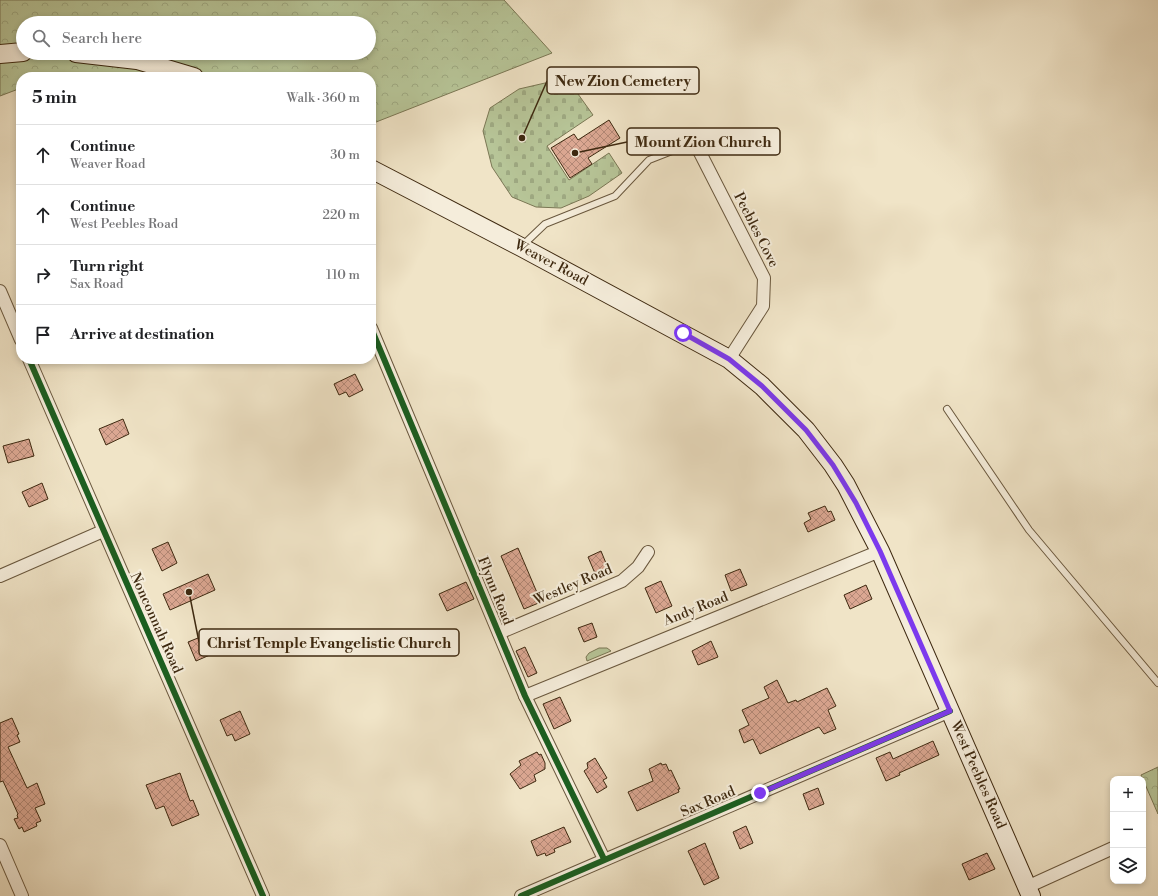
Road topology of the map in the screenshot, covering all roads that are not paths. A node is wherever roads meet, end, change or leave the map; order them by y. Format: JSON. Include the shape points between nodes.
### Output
{"nodes":[{"id":1,"x":16,"y":53,"type":"edge"},
{"id":2,"x":0,"y":54,"type":"edge"},
{"id":3,"x":137,"y":60,"type":"edge"},
{"id":4,"x":177,"y":72,"type":"edge"},
{"id":5,"x":693,"y":138,"type":"joint"},
{"id":6,"x":376,"y":172,"type":"edge"},
{"id":7,"x":521,"y":247,"type":"junction"},
{"id":8,"x":0,"y":291,"type":"edge"},
{"id":9,"x":16,"y":328,"type":"edge"},
{"id":10,"x":376,"y":340,"type":"edge"},
{"id":11,"x":729,"y":359,"type":"junction"},
{"id":12,"x":31,"y":364,"type":"edge"},
{"id":13,"x":947,"y":409,"type":"dead end"},
{"id":14,"x":103,"y":531,"type":"junction"},
{"id":15,"x":880,"y":551,"type":"junction"},
{"id":16,"x":648,"y":552,"type":"dead end"},
{"id":17,"x":0,"y":576,"type":"edge"},
{"id":18,"x":499,"y":633,"type":"junction"},
{"id":19,"x":1158,"y":683,"type":"edge"},
{"id":20,"x":525,"y":696,"type":"junction"},
{"id":21,"x":950,"y":711,"type":"junction"},
{"id":22,"x":0,"y":845,"type":"edge"},
{"id":23,"x":1110,"y":850,"type":"edge"},
{"id":24,"x":604,"y":859,"type":"junction"},
{"id":25,"x":1029,"y":891,"type":"edge"},
{"id":26,"x":22,"y":896,"type":"edge"},
{"id":27,"x":263,"y":896,"type":"edge"},
{"id":28,"x":521,"y":896,"type":"edge"}],
"edges":[{"from":1,"to":2,"type":"main road"},
{"from":3,"to":4,"type":"main road"},
{"from":5,"to":7,"type":"lane","via":[[648,160],[615,196],[545,224]]},
{"from":5,"to":11,"type":"street","name":"Peebles Cove","via":[[764,278],[763,306]]},
{"from":6,"to":7,"type":"main road","name":"Weaver Road"},
{"from":7,"to":11,"type":"main road","name":"Weaver Road"},
{"from":8,"to":9,"type":"street"},
{"from":10,"to":18,"type":"street","name":"Flynn Road"},
{"from":11,"to":15,"type":"main road","name":"West Peebles Road","via":[[780,403],[817,444],[846,485]]},
{"from":12,"to":14,"type":"street","name":"Nonconnah Road"},
{"from":13,"to":19,"type":"lane","via":[[1029,530]]},
{"from":14,"to":17,"type":"street"},
{"from":14,"to":27,"type":"street","name":"Nonconnah Road"},
{"from":15,"to":20,"type":"street","name":"Andy Road"},
{"from":15,"to":21,"type":"main road","name":"West Peebles Road"},
{"from":16,"to":18,"type":"street","name":"Westley Road","via":[[638,567],[622,581]]},
{"from":18,"to":20,"type":"street","name":"Flynn Road"},
{"from":20,"to":24,"type":"street","name":"Flynn Road"},
{"from":21,"to":24,"type":"street","name":"Sax Road"},
{"from":21,"to":25,"type":"main road","name":"West Peebles Road"},
{"from":22,"to":26,"type":"street"},
{"from":23,"to":25,"type":"street"},
{"from":24,"to":28,"type":"street","name":"Sax Road"}]}
